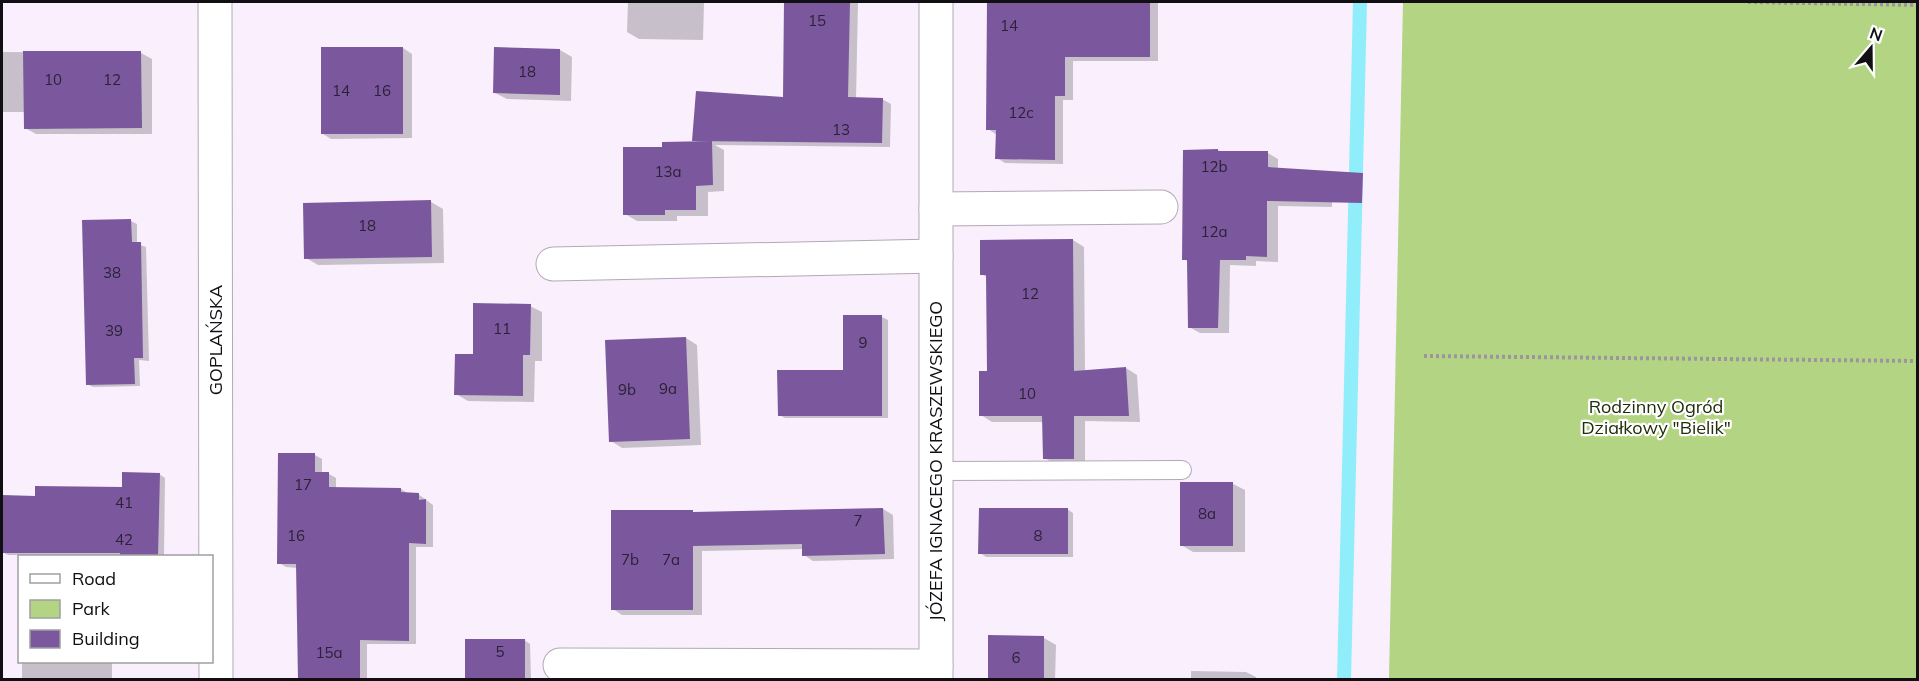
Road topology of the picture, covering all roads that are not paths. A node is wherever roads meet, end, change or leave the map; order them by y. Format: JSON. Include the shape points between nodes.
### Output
{"nodes":[{"id":1,"x":215,"y":2,"type":"edge"},
{"id":2,"x":936,"y":2,"type":"edge"},
{"id":3,"x":1161,"y":207,"type":"dead end"},
{"id":4,"x":936,"y":209,"type":"junction"},
{"id":5,"x":936,"y":256,"type":"junction"},
{"id":6,"x":553,"y":264,"type":"dead end"},
{"id":7,"x":1182,"y":470,"type":"dead end"},
{"id":8,"x":936,"y":471,"type":"junction"},
{"id":9,"x":560,"y":665,"type":"dead end"},
{"id":10,"x":936,"y":673,"type":"edge"},
{"id":11,"x":216,"y":680,"type":"edge"}],
"edges":[{"from":1,"to":11,"type":"street","name":"GOPLAŃSKA"},
{"from":2,"to":4,"type":"street","name":"JÓZEFA IGNACEGO KRASZEWSKIEGO"},
{"from":3,"to":4,"type":"street"},
{"from":4,"to":5,"type":"street","name":"JÓZEFA IGNACEGO KRASZEWSKIEGO"},
{"from":5,"to":6,"type":"street"},
{"from":5,"to":8,"type":"street","name":"JÓZEFA IGNACEGO KRASZEWSKIEGO"},
{"from":7,"to":8,"type":"lane"},
{"from":8,"to":10,"type":"street","name":"JÓZEFA IGNACEGO KRASZEWSKIEGO"},
{"from":9,"to":10,"type":"street","name":"JÓZEFA IGNACEGO KRASZEWSKIEGO"}]}
